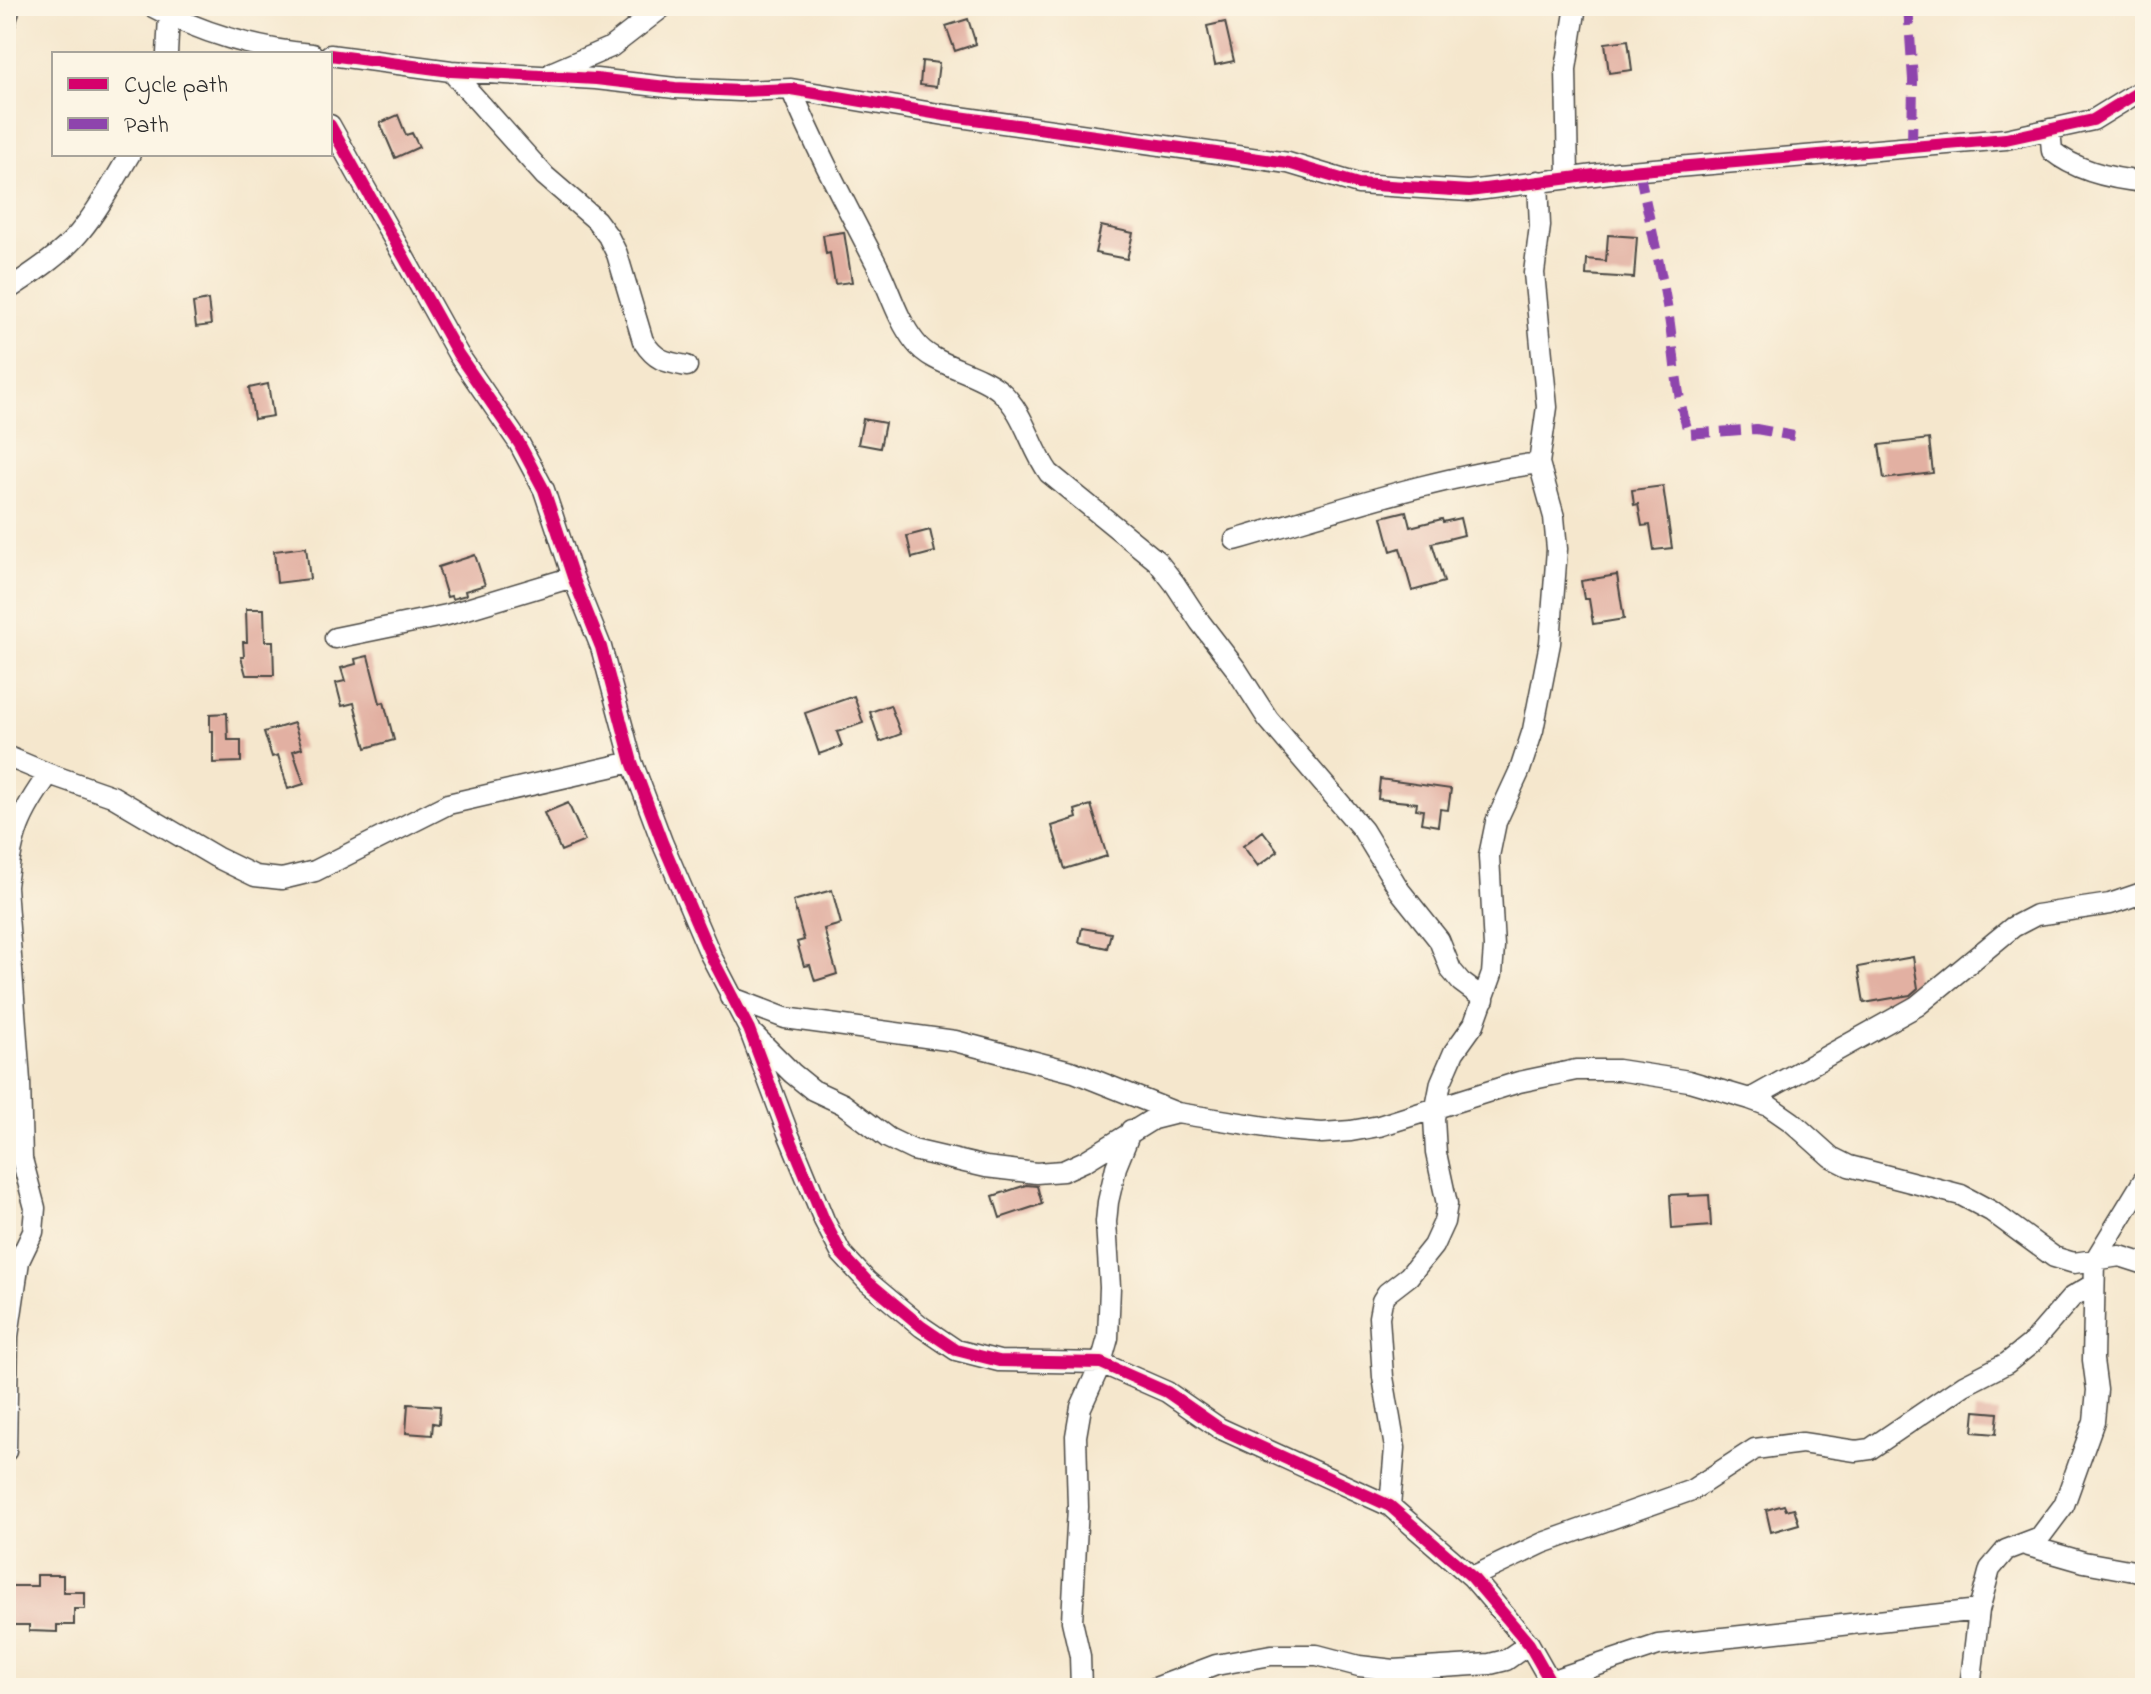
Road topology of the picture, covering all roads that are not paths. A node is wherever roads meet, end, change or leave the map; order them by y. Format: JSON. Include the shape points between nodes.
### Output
{"nodes":[{"id":1,"x":10,"y":6,"type":"edge"},
{"id":2,"x":151,"y":6,"type":"edge"},
{"id":3,"x":664,"y":6,"type":"edge"},
{"id":4,"x":1576,"y":6,"type":"edge"},
{"id":5,"x":169,"y":16,"type":"junction"},
{"id":6,"x":6,"y":21,"type":"edge"},
{"id":7,"x":167,"y":52,"type":"edge"},
{"id":8,"x":283,"y":52,"type":"edge"},
{"id":9,"x":332,"y":55,"type":"edge"},
{"id":10,"x":451,"y":71,"type":"junction"},
{"id":11,"x":546,"y":75,"type":"junction"},
{"id":12,"x":2145,"y":88,"type":"edge"},
{"id":13,"x":791,"y":89,"type":"junction"},
{"id":14,"x":332,"y":129,"type":"edge"},
{"id":15,"x":2050,"y":129,"type":"junction"},
{"id":16,"x":129,"y":156,"type":"edge"},
{"id":17,"x":1568,"y":178,"type":"junction"},
{"id":18,"x":1538,"y":181,"type":"junction"},
{"id":19,"x":2145,"y":182,"type":"edge"},
{"id":20,"x":6,"y":291,"type":"edge"},
{"id":21,"x":687,"y":366,"type":"dead end"},
{"id":22,"x":1539,"y":463,"type":"junction"},
{"id":23,"x":1235,"y":540,"type":"dead end"},
{"id":24,"x":573,"y":577,"type":"junction"},
{"id":25,"x":335,"y":638,"type":"dead end"},
{"id":26,"x":6,"y":756,"type":"edge"},
{"id":27,"x":632,"y":762,"type":"junction"},
{"id":28,"x":49,"y":774,"type":"junction"},
{"id":29,"x":6,"y":886,"type":"edge"},
{"id":30,"x":2145,"y":892,"type":"edge"},
{"id":31,"x":730,"y":997,"type":"junction"},
{"id":32,"x":1484,"y":999,"type":"junction"},
{"id":33,"x":749,"y":1029,"type":"junction"},
{"id":34,"x":1750,"y":1099,"type":"junction"},
{"id":35,"x":1437,"y":1106,"type":"junction"},
{"id":36,"x":1177,"y":1113,"type":"junction"},
{"id":37,"x":1131,"y":1130,"type":"junction"},
{"id":38,"x":2145,"y":1178,"type":"edge"},
{"id":39,"x":2095,"y":1260,"type":"junction"},
{"id":40,"x":2145,"y":1264,"type":"edge"},
{"id":41,"x":2094,"y":1284,"type":"junction"},
{"id":42,"x":1101,"y":1363,"type":"junction"},
{"id":43,"x":6,"y":1451,"type":"edge"},
{"id":44,"x":1390,"y":1506,"type":"junction"},
{"id":45,"x":2025,"y":1545,"type":"junction"},
{"id":46,"x":2145,"y":1573,"type":"edge"},
{"id":47,"x":1472,"y":1577,"type":"junction"},
{"id":48,"x":1979,"y":1610,"type":"junction"},
{"id":49,"x":1529,"y":1644,"type":"junction"},
{"id":50,"x":1552,"y":1685,"type":"edge"},
{"id":51,"x":1081,"y":1688,"type":"edge"},
{"id":52,"x":1155,"y":1688,"type":"edge"},
{"id":53,"x":1970,"y":1688,"type":"edge"}],
"edges":[{"from":1,"to":6,"type":"street"},
{"from":2,"to":5,"type":"street"},
{"from":3,"to":11,"type":"street","via":[[611,47]]},
{"from":4,"to":17,"type":"street","via":[[1566,69]]},
{"from":5,"to":7,"type":"street"},
{"from":5,"to":8,"type":"street"},
{"from":9,"to":10,"type":"street"},
{"from":10,"to":11,"type":"street"},
{"from":10,"to":21,"type":"street","via":[[545,176],[608,236],[651,354]]},
{"from":11,"to":13,"type":"street","via":[[675,88]]},
{"from":12,"to":15,"type":"street","via":[[2093,120]]},
{"from":13,"to":18,"type":"street","via":[[1288,163],[1358,184],[1469,191]]},
{"from":13,"to":32,"type":"street","via":[[916,344],[935,359],[986,380],[1012,402],[1049,473],[1157,561],[1268,719],[1363,830],[1400,891],[1439,940],[1451,970]]},
{"from":14,"to":24,"type":"street","via":[[458,354],[519,443],[544,490]]},
{"from":15,"to":17,"type":"street","via":[[1975,143]]},
{"from":15,"to":19,"type":"street","via":[[2052,151],[2062,159],[2112,179]]},
{"from":16,"to":20,"type":"street","via":[[78,235]]},
{"from":17,"to":18,"type":"street"},
{"from":18,"to":22,"type":"street","via":[[1534,273],[1547,407]]},
{"from":22,"to":23,"type":"street","via":[[1430,483]]},
{"from":22,"to":32,"type":"street","via":[[1557,549],[1550,643],[1533,730],[1496,822],[1489,856],[1494,947]]},
{"from":24,"to":25,"type":"street","via":[[447,615]]},
{"from":24,"to":27,"type":"street","via":[[601,647]]},
{"from":26,"to":28,"type":"street"},
{"from":27,"to":28,"type":"street","via":[[448,804],[329,865],[282,879],[255,876],[112,796]]},
{"from":27,"to":31,"type":"street"},
{"from":28,"to":29,"type":"street","via":[[17,824]]},
{"from":29,"to":43,"type":"street","via":[[22,1159],[35,1208],[33,1232],[19,1261],[8,1336]]},
{"from":30,"to":34,"type":"street","via":[[2110,904],[2036,915],[2013,927],[1917,1006]]},
{"from":31,"to":33,"type":"street"},
{"from":31,"to":36,"type":"street","via":[[785,1018],[970,1045],[1074,1072]]},
{"from":32,"to":35,"type":"street","via":[[1454,1052]]},
{"from":33,"to":37,"type":"street","via":[[813,1090],[913,1150],[986,1167],[1063,1171]]},
{"from":33,"to":42,"type":"street","via":[[824,1220],[841,1253],[867,1281],[956,1350],[999,1361]]},
{"from":34,"to":35,"type":"street","via":[[1689,1081],[1618,1070],[1576,1070]]},
{"from":34,"to":39,"type":"street","via":[[1769,1106],[1849,1166],[1961,1195],[2054,1257],[2074,1263]]},
{"from":35,"to":36,"type":"street","via":[[1379,1126],[1322,1133]]},
{"from":35,"to":44,"type":"street","via":[[1436,1153],[1447,1204],[1444,1222],[1409,1276],[1387,1293],[1379,1317],[1395,1448]]},
{"from":36,"to":37,"type":"street"},
{"from":37,"to":42,"type":"street","via":[[1108,1202],[1108,1338]]},
{"from":38,"to":39,"type":"street"},
{"from":39,"to":40,"type":"street","via":[[2120,1256]]},
{"from":39,"to":41,"type":"street"},
{"from":41,"to":45,"type":"street","via":[[2094,1421],[2064,1505],[2040,1537]]},
{"from":41,"to":47,"type":"street","via":[[2072,1297],[2007,1363],[1964,1385],[1870,1449],[1802,1443],[1755,1449],[1692,1490],[1543,1543]]},
{"from":42,"to":44,"type":"street","via":[[1167,1392],[1219,1428]]},
{"from":42,"to":51,"type":"street","via":[[1081,1407],[1076,1436],[1072,1621]]},
{"from":44,"to":47,"type":"street"},
{"from":45,"to":46,"type":"street"},
{"from":45,"to":48,"type":"street","via":[[1997,1558]]},
{"from":47,"to":49,"type":"street"},
{"from":48,"to":50,"type":"street","via":[[1658,1645]]},
{"from":48,"to":53,"type":"street"},
{"from":49,"to":50,"type":"street"},
{"from":49,"to":52,"type":"street","via":[[1490,1664],[1394,1670],[1317,1655],[1271,1655],[1216,1665]]}]}
